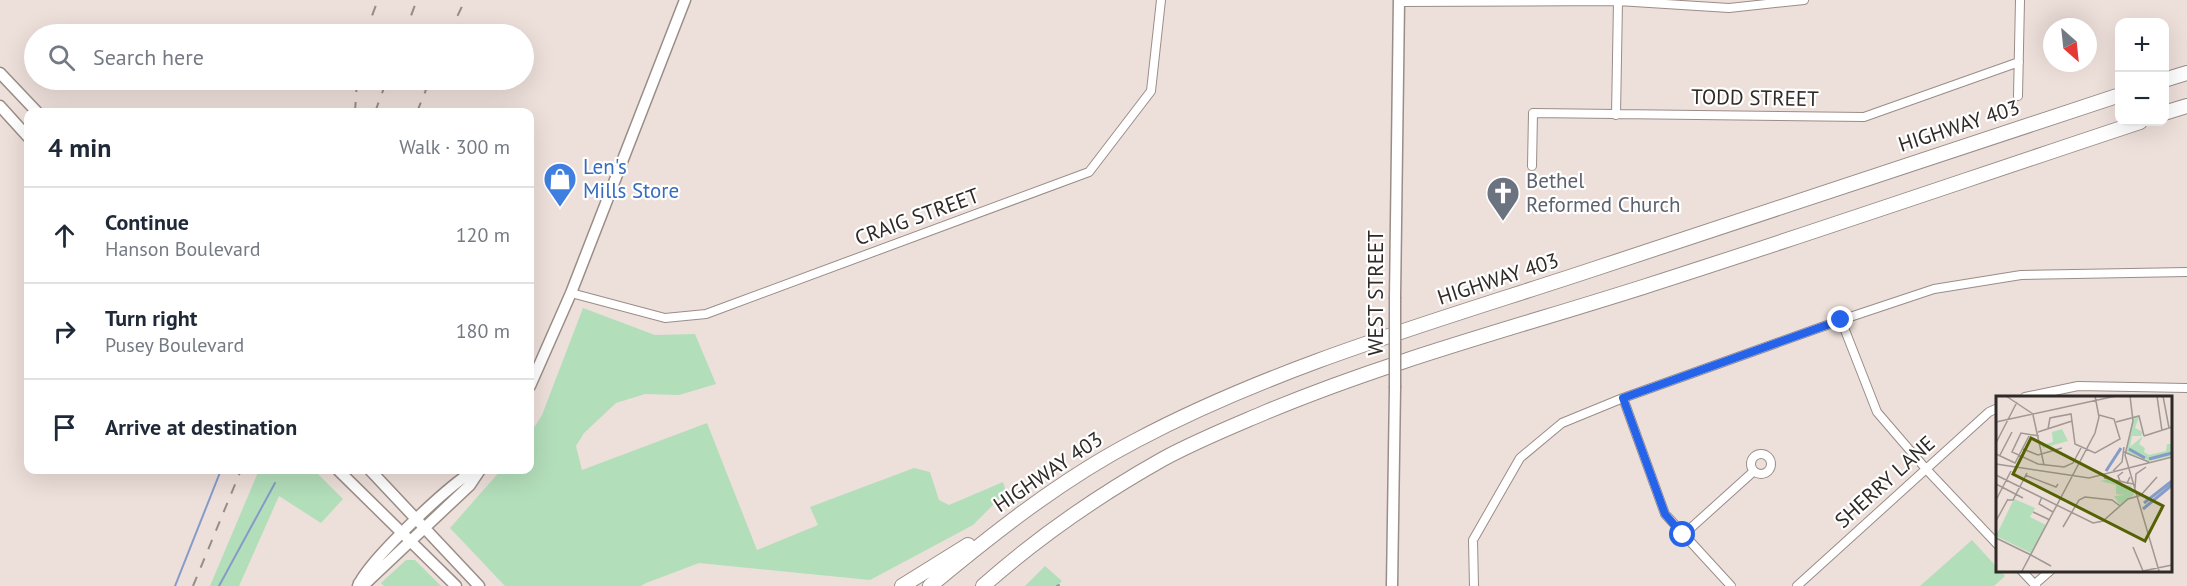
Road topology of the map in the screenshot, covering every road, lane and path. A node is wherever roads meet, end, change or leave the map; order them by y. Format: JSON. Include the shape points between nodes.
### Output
{"nodes":[{"id":1,"x":685,"y":0,"type":"edge"},
{"id":2,"x":1161,"y":0,"type":"edge"},
{"id":3,"x":1804,"y":0,"type":"edge"},
{"id":4,"x":2020,"y":0,"type":"edge"},
{"id":5,"x":1399,"y":1,"type":"edge"},
{"id":6,"x":1618,"y":1,"type":"edge"},
{"id":7,"x":1729,"y":4,"type":"edge"},
{"id":8,"x":2019,"y":62,"type":"junction"},
{"id":9,"x":0,"y":73,"type":"edge"},
{"id":10,"x":2187,"y":73,"type":"edge"},
{"id":11,"x":2169,"y":78,"type":"edge"},
{"id":12,"x":2018,"y":96,"type":"dead end"},
{"id":13,"x":2115,"y":97,"type":"edge"},
{"id":14,"x":0,"y":106,"type":"edge"},
{"id":15,"x":2187,"y":106,"type":"edge"},
{"id":16,"x":33,"y":108,"type":"edge"},
{"id":17,"x":2169,"y":111,"type":"edge"},
{"id":18,"x":1616,"y":115,"type":"junction"},
{"id":19,"x":2128,"y":126,"type":"edge"},
{"id":20,"x":24,"y":133,"type":"edge"},
{"id":21,"x":1532,"y":166,"type":"dead end"},
{"id":22,"x":2187,"y":272,"type":"edge"},
{"id":23,"x":571,"y":292,"type":"junction"},
{"id":24,"x":1841,"y":320,"type":"junction"},
{"id":25,"x":534,"y":377,"type":"edge"},
{"id":26,"x":2187,"y":388,"type":"edge"},
{"id":27,"x":2030,"y":396,"type":"edge"},
{"id":28,"x":1623,"y":398,"type":"junction"},
{"id":29,"x":1996,"y":409,"type":"edge"},
{"id":30,"x":1926,"y":469,"type":"junction"},
{"id":31,"x":1754,"y":471,"type":"dead end"},
{"id":32,"x":342,"y":474,"type":"edge"},
{"id":33,"x":374,"y":474,"type":"edge"},
{"id":34,"x":468,"y":474,"type":"edge"},
{"id":35,"x":477,"y":474,"type":"edge"},
{"id":36,"x":421,"y":524,"type":"junction"},
{"id":37,"x":1002,"y":528,"type":"junction"},
{"id":38,"x":1683,"y":535,"type":"junction"},
{"id":39,"x":406,"y":537,"type":"junction"},
{"id":40,"x":1996,"y":543,"type":"edge"},
{"id":41,"x":2022,"y":571,"type":"edge"},
{"id":42,"x":2050,"y":571,"type":"edge"},
{"id":43,"x":999,"y":572,"type":"junction"},
{"id":44,"x":358,"y":585,"type":"edge"},
{"id":45,"x":2035,"y":585,"type":"edge"},
{"id":46,"x":456,"y":586,"type":"edge"},
{"id":47,"x":479,"y":586,"type":"edge"},
{"id":48,"x":902,"y":586,"type":"edge"},
{"id":49,"x":930,"y":586,"type":"edge"},
{"id":50,"x":983,"y":586,"type":"edge"},
{"id":51,"x":989,"y":586,"type":"edge"},
{"id":52,"x":1392,"y":586,"type":"edge"},
{"id":53,"x":1474,"y":586,"type":"edge"},
{"id":54,"x":1731,"y":586,"type":"edge"},
{"id":55,"x":1797,"y":586,"type":"edge"}],
"edges":[{"from":1,"to":23,"type":"main road"},
{"from":2,"to":23,"type":"street","name":"CRAIG STREET","via":[[1151,91],[1089,172],[706,314],[665,318]]},
{"from":3,"to":7,"type":"street"},
{"from":4,"to":8,"type":"street"},
{"from":5,"to":6,"type":"street"},
{"from":5,"to":52,"type":"main road","name":"WEST STREET","bridge":true},
{"from":6,"to":7,"type":"street"},
{"from":6,"to":18,"type":"street"},
{"from":8,"to":12,"type":"street"},
{"from":8,"to":18,"type":"street","name":"TODD STREET","via":[[1864,117]]},
{"from":9,"to":16,"type":"main road"},
{"from":10,"to":11,"type":"highway"},
{"from":13,"to":37,"type":"highway","name":"HIGHWAY 403","via":[[1416,328],[1227,395],[1102,460]]},
{"from":14,"to":20,"type":"main road"},
{"from":15,"to":17,"type":"highway"},
{"from":18,"to":21,"type":"street","name":"TODD STREET","via":[[1533,113]]},
{"from":19,"to":43,"type":"highway","via":[[1319,390],[1165,458],[1102,495]]},
{"from":22,"to":24,"type":"street","via":[[2021,275],[1934,289]]},
{"from":23,"to":25,"type":"main road"},
{"from":24,"to":28,"type":"street"},
{"from":24,"to":30,"type":"street","via":[[1877,412]]},
{"from":26,"to":27,"type":"street","via":[[2078,386]]},
{"from":28,"to":38,"type":"street","via":[[1665,514]]},
{"from":28,"to":53,"type":"street","via":[[1562,423],[1520,459],[1473,540]]},
{"from":29,"to":30,"type":"street","name":"SHERRY LANE"},
{"from":30,"to":40,"type":"street"},
{"from":30,"to":55,"type":"street","name":"SHERRY LANE"},
{"from":31,"to":38,"type":"street"},
{"from":32,"to":39,"type":"main road"},
{"from":33,"to":36,"type":"main road"},
{"from":34,"to":36,"type":"main road"},
{"from":35,"to":36,"type":"main road","via":[[470,485]]},
{"from":36,"to":39,"type":"main road"},
{"from":36,"to":47,"type":"main road"},
{"from":37,"to":48,"type":"highway","via":[[979,537]]},
{"from":37,"to":49,"type":"highway","name":"HIGHWAY 403"},
{"from":38,"to":54,"type":"street"},
{"from":39,"to":44,"type":"main road","via":[[366,583]]},
{"from":39,"to":46,"type":"main road"},
{"from":41,"to":45,"type":"street"},
{"from":42,"to":45,"type":"street"},
{"from":43,"to":50,"type":"highway"},
{"from":43,"to":51,"type":"highway"}]}
